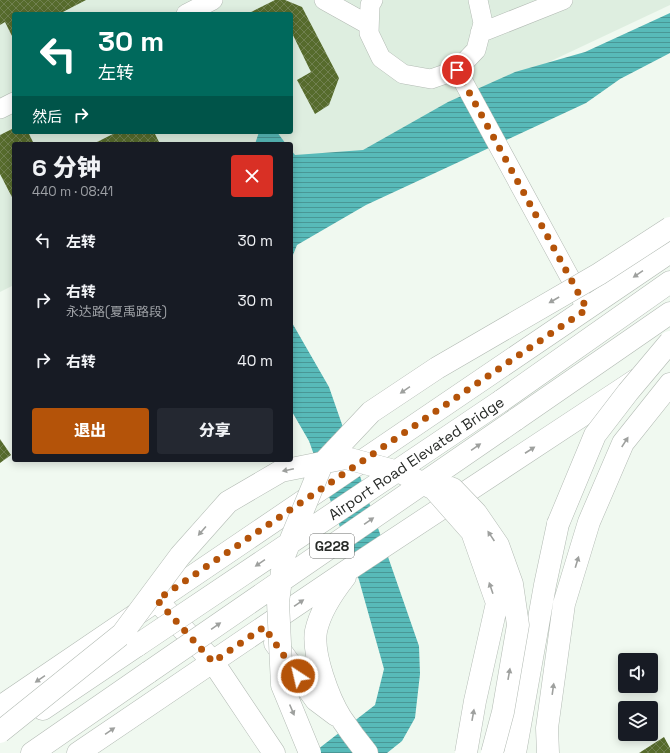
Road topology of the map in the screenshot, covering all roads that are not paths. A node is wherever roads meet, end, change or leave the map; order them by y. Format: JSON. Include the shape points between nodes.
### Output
{"nodes":[{"id":1,"x":213,"y":0,"type":"edge"},
{"id":2,"x":324,"y":0,"type":"edge"},
{"id":3,"x":373,"y":0,"type":"edge"},
{"id":4,"x":478,"y":0,"type":"edge"},
{"id":5,"x":563,"y":0,"type":"edge"},
{"id":6,"x":190,"y":12,"type":"edge"},
{"id":7,"x":366,"y":24,"type":"dead end"},
{"id":8,"x":480,"y":33,"type":"junction"},
{"id":9,"x":457,"y":70,"type":"junction"},
{"id":10,"x":12,"y":103,"type":"edge"},
{"id":11,"x":0,"y":109,"type":"edge"},
{"id":12,"x":670,"y":228,"type":"edge"},
{"id":13,"x":670,"y":252,"type":"edge"},
{"id":14,"x":670,"y":282,"type":"edge"},
{"id":15,"x":587,"y":309,"type":"junction"},
{"id":16,"x":670,"y":313,"type":"edge"},
{"id":17,"x":670,"y":342,"type":"edge"},
{"id":18,"x":670,"y":358,"type":"edge"},
{"id":19,"x":670,"y":384,"type":"edge"},
{"id":20,"x":402,"y":473,"type":"junction"},
{"id":21,"x":354,"y":566,"type":"junction"},
{"id":22,"x":157,"y":600,"type":"junction"},
{"id":23,"x":264,"y":627,"type":"junction"},
{"id":24,"x":213,"y":662,"type":"junction"},
{"id":25,"x":0,"y":707,"type":"edge"},
{"id":26,"x":341,"y":718,"type":"junction"},
{"id":27,"x":0,"y":732,"type":"edge"},
{"id":28,"x":0,"y":737,"type":"edge"},
{"id":29,"x":32,"y":753,"type":"edge"},
{"id":30,"x":78,"y":753,"type":"edge"},
{"id":31,"x":274,"y":753,"type":"edge"},
{"id":32,"x":310,"y":753,"type":"edge"},
{"id":33,"x":367,"y":753,"type":"edge"},
{"id":34,"x":466,"y":753,"type":"edge"},
{"id":35,"x":492,"y":753,"type":"edge"},
{"id":36,"x":515,"y":753,"type":"edge"},
{"id":37,"x":548,"y":753,"type":"edge"}],
"edges":[{"from":1,"to":6,"type":"lane"},
{"from":2,"to":7,"type":"lane"},
{"from":3,"to":9,"type":"lane","via":[[370,5],[369,33],[381,58],[404,74],[431,78]]},
{"from":4,"to":8,"type":"lane","via":[[483,23]]},
{"from":5,"to":8,"type":"lane"},
{"from":8,"to":9,"type":"lane","via":[[476,50]]},
{"from":9,"to":15,"type":"lane"},
{"from":10,"to":11,"type":"lane"},
{"from":12,"to":32,"type":"main road","one_way":true,"bridge":true,"via":[[599,274],[437,368],[371,412],[322,464],[284,556],[278,602],[282,684]]},
{"from":13,"to":15,"type":"main road","one_way":true},
{"from":14,"to":28,"type":"main road","name":"Airport Road Elevated Bridge","number":"G228","one_way":true,"bridge":true,"via":[[501,401]]},
{"from":15,"to":22,"type":"main road"},
{"from":29,"to":16,"type":"main road","name":"Airport Road Elevated Bridge","number":"G228","one_way":true,"bridge":true},
{"from":17,"to":36,"type":"main road","bridge":true,"via":[[595,436],[558,524]]},
{"from":21,"to":18,"type":"main road","one_way":true},
{"from":37,"to":19,"type":"main road","one_way":true,"via":[[547,728],[564,604],[589,522],[623,443]]},
{"from":20,"to":27,"type":"main road","one_way":true,"bridge":true,"via":[[346,458],[281,471],[228,502],[180,556],[122,634]]},
{"from":34,"to":20,"type":"main road","one_way":true,"bridge":true,"via":[[497,603],[472,532],[434,489]]},
{"from":35,"to":20,"type":"main road","one_way":true,"bridge":true,"via":[[503,712],[518,625],[512,584],[498,545],[476,513],[453,489]]},
{"from":23,"to":21,"type":"main road","one_way":true},
{"from":21,"to":26,"type":"main road","via":[[336,588],[316,631],[316,651],[323,677]]},
{"from":22,"to":24,"type":"main road"},
{"from":22,"to":25,"type":"main road","one_way":true},
{"from":23,"to":24,"type":"main road"},
{"from":23,"to":26,"type":"main road","via":[[316,700]]},
{"from":30,"to":24,"type":"main road","one_way":true},
{"from":24,"to":31,"type":"main road"},
{"from":26,"to":33,"type":"main road"}]}
